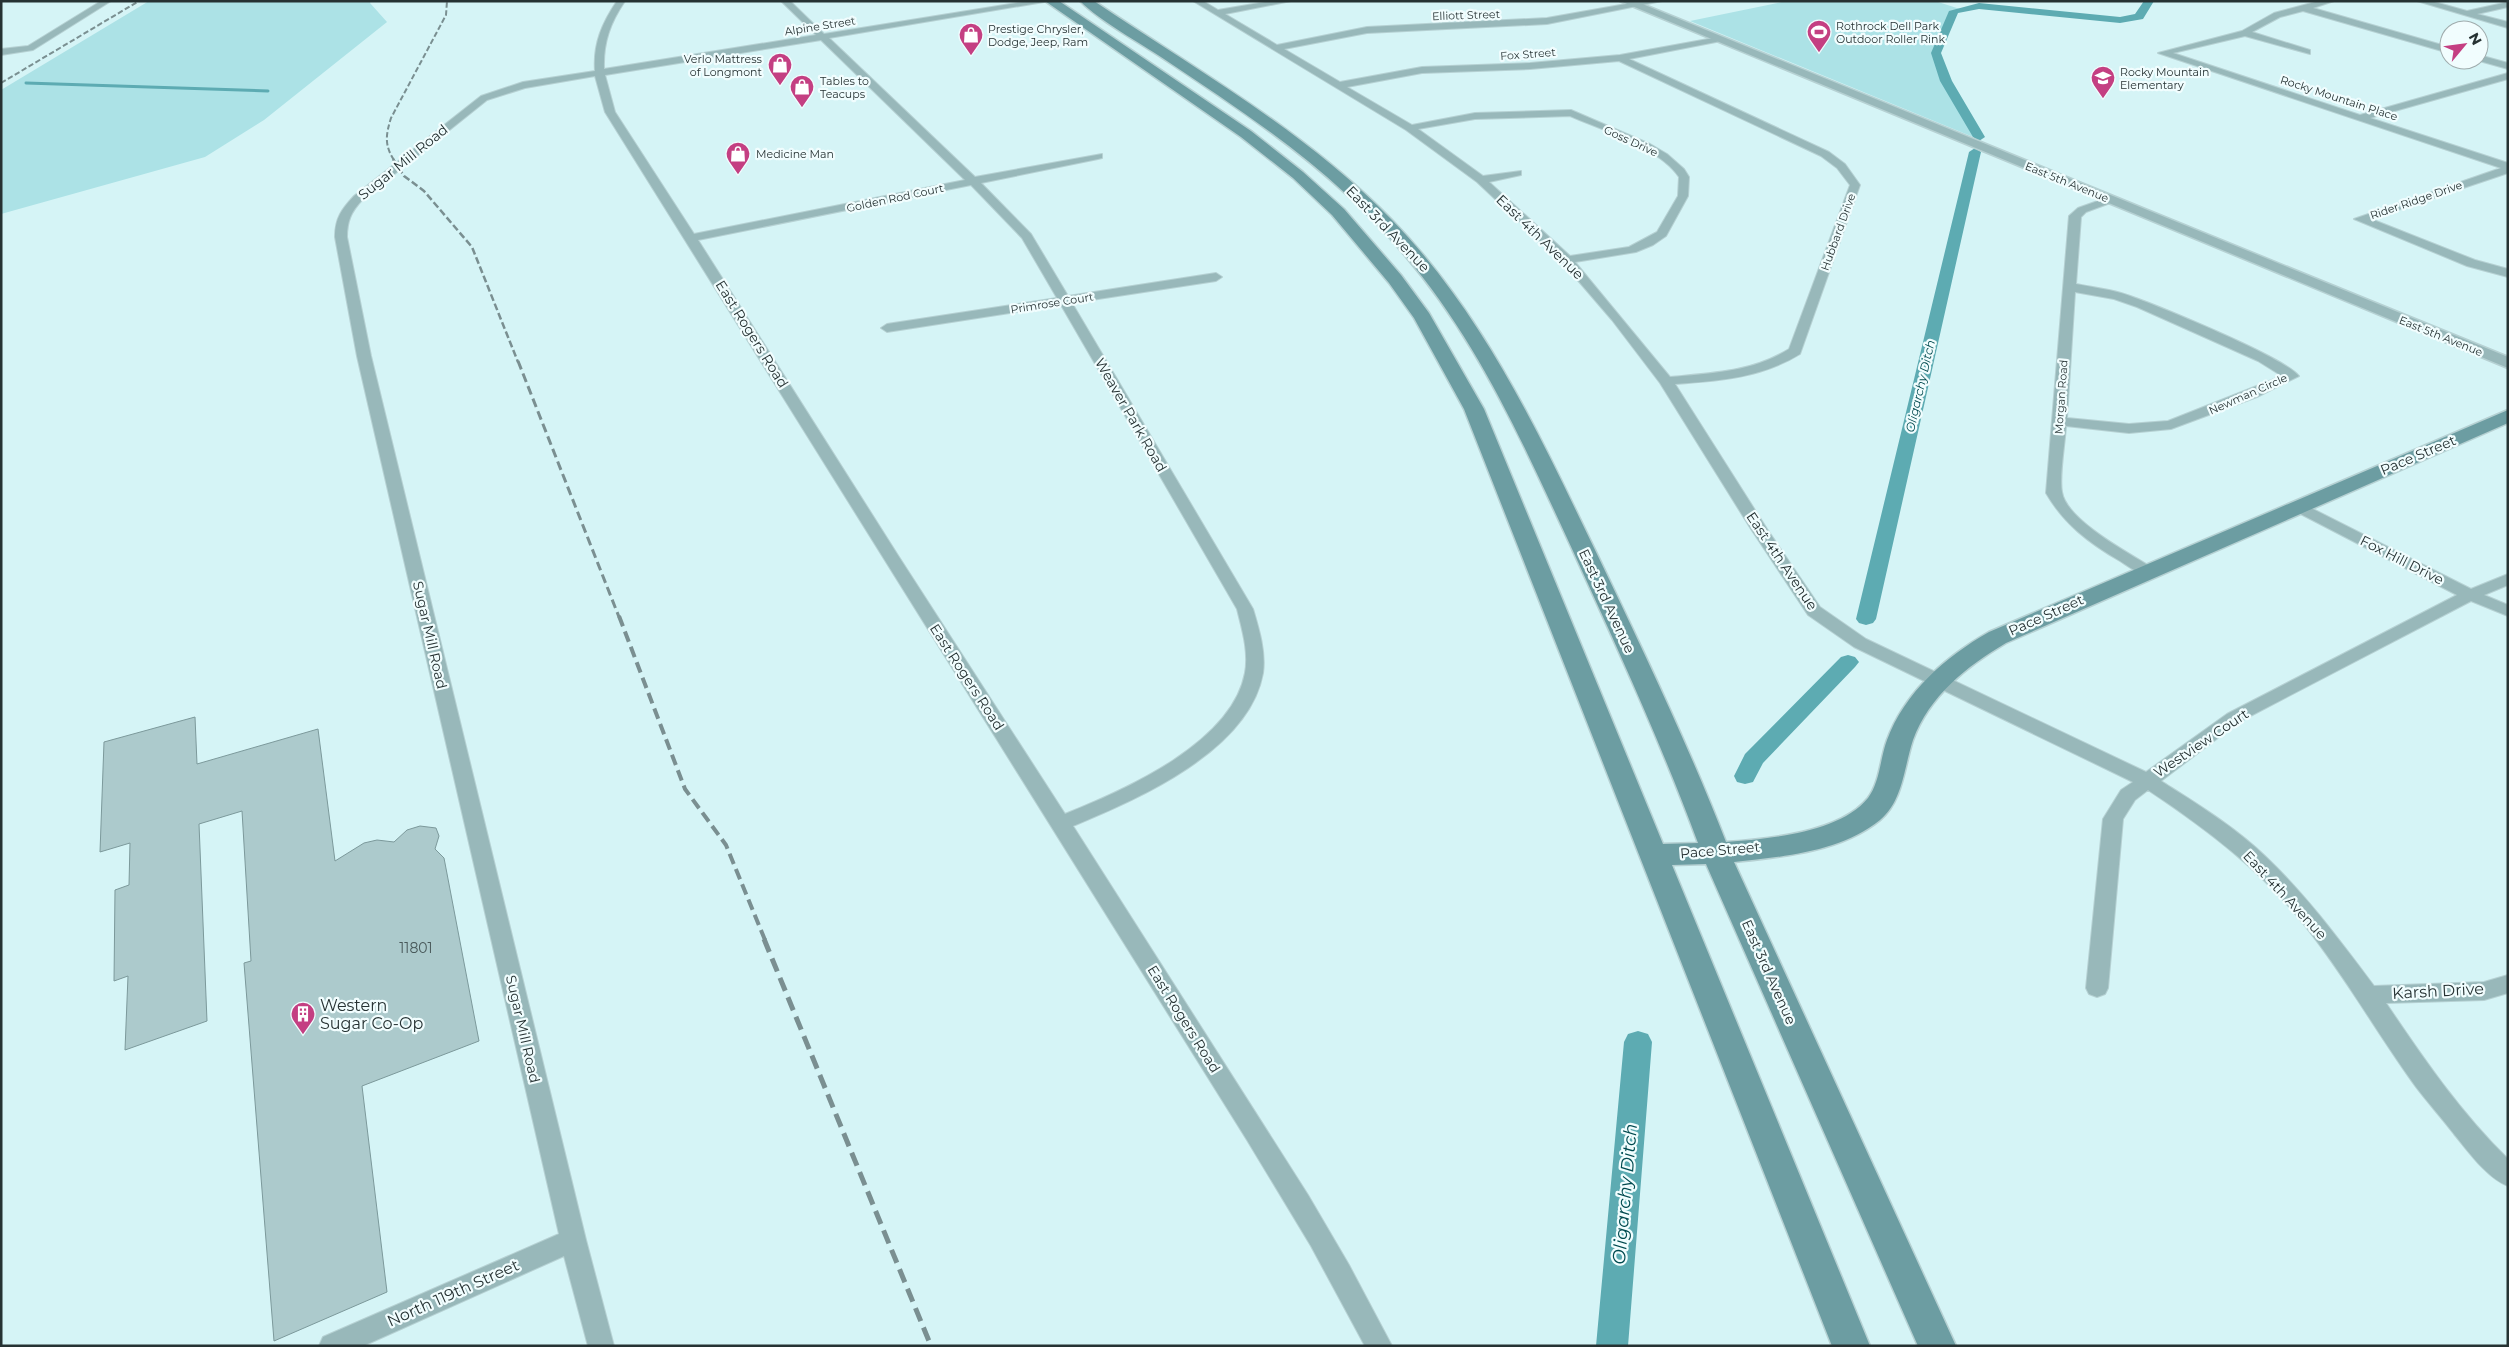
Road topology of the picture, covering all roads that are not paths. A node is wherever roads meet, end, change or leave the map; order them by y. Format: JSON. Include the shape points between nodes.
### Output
{"nodes":[{"id":1,"x":108,"y":1,"type":"edge"},
{"id":2,"x":621,"y":1,"type":"edge"},
{"id":3,"x":785,"y":1,"type":"edge"},
{"id":4,"x":1046,"y":1,"type":"edge"},
{"id":5,"x":1051,"y":1,"type":"edge"},
{"id":6,"x":1086,"y":1,"type":"edge"},
{"id":7,"x":1197,"y":1,"type":"edge"},
{"id":8,"x":1287,"y":1,"type":"edge"},
{"id":9,"x":1658,"y":1,"type":"edge"},
{"id":10,"x":2330,"y":1,"type":"edge"},
{"id":11,"x":2421,"y":1,"type":"edge"},
{"id":12,"x":1630,"y":3,"type":"edge"},
{"id":13,"x":2508,"y":4,"type":"edge"},
{"id":14,"x":2302,"y":8,"type":"junction"},
{"id":15,"x":1217,"y":13,"type":"junction"},
{"id":16,"x":2467,"y":14,"type":"junction"},
{"id":17,"x":2508,"y":25,"type":"edge"},
{"id":18,"x":2245,"y":33,"type":"junction"},
{"id":19,"x":822,"y":37,"type":"junction"},
{"id":20,"x":1716,"y":39,"type":"junction"},
{"id":21,"x":2439,"y":47,"type":"edge"},
{"id":22,"x":1274,"y":48,"type":"junction"},
{"id":23,"x":1,"y":52,"type":"edge"},
{"id":24,"x":2307,"y":52,"type":"dead end"},
{"id":25,"x":1620,"y":58,"type":"junction"},
{"id":26,"x":2489,"y":61,"type":"edge"},
{"id":27,"x":2508,"y":66,"type":"edge"},
{"id":28,"x":598,"y":73,"type":"junction"},
{"id":29,"x":2508,"y":76,"type":"edge"},
{"id":30,"x":1340,"y":85,"type":"junction"},
{"id":31,"x":2360,"y":118,"type":"junction"},
{"id":32,"x":1410,"y":128,"type":"junction"},
{"id":33,"x":1098,"y":156,"type":"dead end"},
{"id":34,"x":2508,"y":168,"type":"edge"},
{"id":35,"x":1517,"y":173,"type":"dead end"},
{"id":36,"x":1481,"y":180,"type":"junction"},
{"id":37,"x":974,"y":182,"type":"junction"},
{"id":38,"x":2109,"y":200,"type":"junction"},
{"id":39,"x":691,"y":238,"type":"junction"},
{"id":40,"x":1567,"y":260,"type":"junction"},
{"id":41,"x":2508,"y":273,"type":"edge"},
{"id":42,"x":1216,"y":278,"type":"dead end"},
{"id":43,"x":2070,"y":287,"type":"junction"},
{"id":44,"x":1067,"y":301,"type":"junction"},
{"id":45,"x":888,"y":328,"type":"dead end"},
{"id":46,"x":2508,"y":364,"type":"edge"},
{"id":47,"x":1666,"y":381,"type":"junction"},
{"id":48,"x":2508,"y":416,"type":"edge"},
{"id":49,"x":2060,"y":421,"type":"junction"},
{"id":50,"x":2298,"y":506,"type":"junction"},
{"id":51,"x":2147,"y":571,"type":"junction"},
{"id":52,"x":2508,"y":579,"type":"edge"},
{"id":53,"x":2470,"y":595,"type":"junction"},
{"id":54,"x":2508,"y":611,"type":"edge"},
{"id":55,"x":1939,"y":681,"type":"junction"},
{"id":56,"x":2146,"y":780,"type":"junction"},
{"id":57,"x":1062,"y":823,"type":"junction"},
{"id":58,"x":1715,"y":851,"type":"junction"},
{"id":59,"x":1653,"y":855,"type":"junction"},
{"id":60,"x":2508,"y":984,"type":"edge"},
{"id":61,"x":2098,"y":988,"type":"dead end"},
{"id":62,"x":2368,"y":995,"type":"junction"},
{"id":63,"x":2508,"y":1175,"type":"edge"},
{"id":64,"x":573,"y":1240,"type":"junction"},
{"id":65,"x":332,"y":1346,"type":"edge"},
{"id":66,"x":601,"y":1346,"type":"edge"},
{"id":67,"x":1379,"y":1346,"type":"edge"},
{"id":68,"x":1851,"y":1346,"type":"edge"},
{"id":69,"x":1937,"y":1346,"type":"edge"}],
"edges":[{"from":1,"to":23,"type":"street","via":[[30,48]]},
{"from":2,"to":28,"type":"street","name":"East Rogers Road","via":[[601,38]]},
{"from":3,"to":19,"type":"street","name":"Weaver Park Road"},
{"from":4,"to":19,"type":"street","name":"Alpine Street"},
{"from":5,"to":59,"type":"main road","name":"East 3rd Avenue","via":[[1221,116],[1284,163],[1358,233],[1423,317],[1474,409]]},
{"from":6,"to":58,"type":"main road","name":"East 3rd Avenue","via":[[1320,163],[1386,223],[1439,285],[1496,372],[1546,471],[1616,618]]},
{"from":7,"to":15,"type":"street","name":"East 4th Avenue"},
{"from":8,"to":15,"type":"street"},
{"from":9,"to":12,"type":"street","name":"Elliott Street"},
{"from":10,"to":14,"type":"street"},
{"from":11,"to":16,"type":"street"},
{"from":12,"to":20,"type":"street","name":"East 5th Avenue"},
{"from":12,"to":22,"type":"street","name":"Elliott Street","via":[[1581,16],[1501,25],[1367,30]]},
{"from":13,"to":16,"type":"street"},
{"from":14,"to":18,"type":"street","via":[[2278,15]]},
{"from":14,"to":21,"type":"street"},
{"from":15,"to":22,"type":"street","name":"East 4th Avenue"},
{"from":16,"to":17,"type":"street"},
{"from":18,"to":24,"type":"street"},
{"from":18,"to":31,"type":"street","name":"Rocky Mountain Place","via":[[2163,53]]},
{"from":19,"to":28,"type":"street","name":"Alpine Street"},
{"from":19,"to":37,"type":"street","name":"Weaver Park Road"},
{"from":20,"to":25,"type":"street","name":"Fox Street"},
{"from":20,"to":38,"type":"street","name":"East 5th Avenue"},
{"from":22,"to":30,"type":"street","name":"East 4th Avenue"},
{"from":25,"to":30,"type":"street","name":"Fox Street","via":[[1530,66],[1422,70]]},
{"from":25,"to":47,"type":"street","name":"Hubbard Drive","via":[[1825,154],[1841,166],[1855,185],[1795,350],[1763,368],[1744,374]]},
{"from":26,"to":27,"type":"street"},
{"from":28,"to":39,"type":"street","name":"East Rogers Road","via":[[610,112]]},
{"from":28,"to":64,"type":"street","name":"Sugar Mill Road","via":[[523,85],[484,98],[358,198],[341,226],[372,394]]},
{"from":29,"to":31,"type":"street"},
{"from":30,"to":32,"type":"street","name":"East 4th Avenue"},
{"from":31,"to":34,"type":"street","name":"Rocky Mountain Place"},
{"from":32,"to":36,"type":"street","name":"East 4th Avenue"},
{"from":32,"to":40,"type":"street","name":"Goss Drive","via":[[1475,116],[1571,113],[1646,146],[1668,159],[1680,171],[1684,177],[1684,196],[1662,234],[1632,250]]},
{"from":33,"to":37,"type":"street","name":"Golden Rod Court"},
{"from":34,"to":41,"type":"street","name":"Rider Ridge Drive","via":[[2360,219],[2471,263]]},
{"from":35,"to":36,"type":"street"},
{"from":36,"to":40,"type":"street","name":"East 4th Avenue"},
{"from":37,"to":39,"type":"street","name":"Golden Rod Court"},
{"from":37,"to":44,"type":"street","name":"Weaver Park Road","via":[[1027,236]]},
{"from":38,"to":43,"type":"street","name":"Morgan Road","via":[[2082,210],[2076,216]]},
{"from":38,"to":46,"type":"street","name":"East 5th Avenue"},
{"from":39,"to":57,"type":"street","name":"East Rogers Road","via":[[905,582]]},
{"from":40,"to":47,"type":"street","name":"East 4th Avenue"},
{"from":42,"to":44,"type":"street","name":"Primrose Court"},
{"from":43,"to":49,"type":"street","name":"Morgan Road"},
{"from":43,"to":49,"type":"street","name":"Newman Circle","via":[[2141,304],[2263,358],[2292,376],[2159,428],[2130,430]]},
{"from":44,"to":45,"type":"street","name":"Primrose Court"},
{"from":44,"to":57,"type":"street","name":"Weaver Park Road","via":[[1245,609],[1253,634],[1254,674],[1244,704],[1229,725],[1202,748],[1146,784]]},
{"from":47,"to":55,"type":"street","name":"East 4th Avenue","via":[[1814,611],[1860,642]]},
{"from":48,"to":50,"type":"main road","name":"Pace Street"},
{"from":49,"to":51,"type":"street","name":"Morgan Road","via":[[2054,493],[2062,510],[2078,528]]},
{"from":50,"to":51,"type":"main road","name":"Pace Street"},
{"from":50,"to":53,"type":"street","name":"Fox Hill Drive"},
{"from":51,"to":55,"type":"main road","name":"Pace Street","via":[[1996,637]]},
{"from":52,"to":53,"type":"street","name":"Westview Court"},
{"from":53,"to":54,"type":"street","name":"Fox Hill Drive"},
{"from":53,"to":56,"type":"street","name":"Westview Court","via":[[2232,718]]},
{"from":55,"to":56,"type":"street","name":"East 4th Avenue"},
{"from":55,"to":58,"type":"main road","name":"Pace Street","via":[[1919,704],[1909,722],[1901,738],[1887,789],[1872,812],[1823,836],[1784,844]]},
{"from":56,"to":61,"type":"street","name":"Westview Court","via":[[2128,795],[2113,819]]},
{"from":56,"to":62,"type":"street","name":"East 4th Avenue","via":[[2204,818],[2258,861],[2316,924]]},
{"from":57,"to":67,"type":"street","name":"East Rogers Road","via":[[1272,1158]]},
{"from":58,"to":59,"type":"main road","name":"Pace Street"},
{"from":58,"to":69,"type":"main road","name":"East 3rd Avenue"},
{"from":59,"to":68,"type":"main road","name":"East 3rd Avenue"},
{"from":60,"to":62,"type":"street","name":"Karsh Drive","via":[[2484,991]]},
{"from":62,"to":63,"type":"street","name":"East 4th Avenue","via":[[2424,1078],[2475,1142]]},
{"from":64,"to":65,"type":"street","name":"North 119th Street"},
{"from":64,"to":66,"type":"street","name":"Sugar Mill Road"}]}
